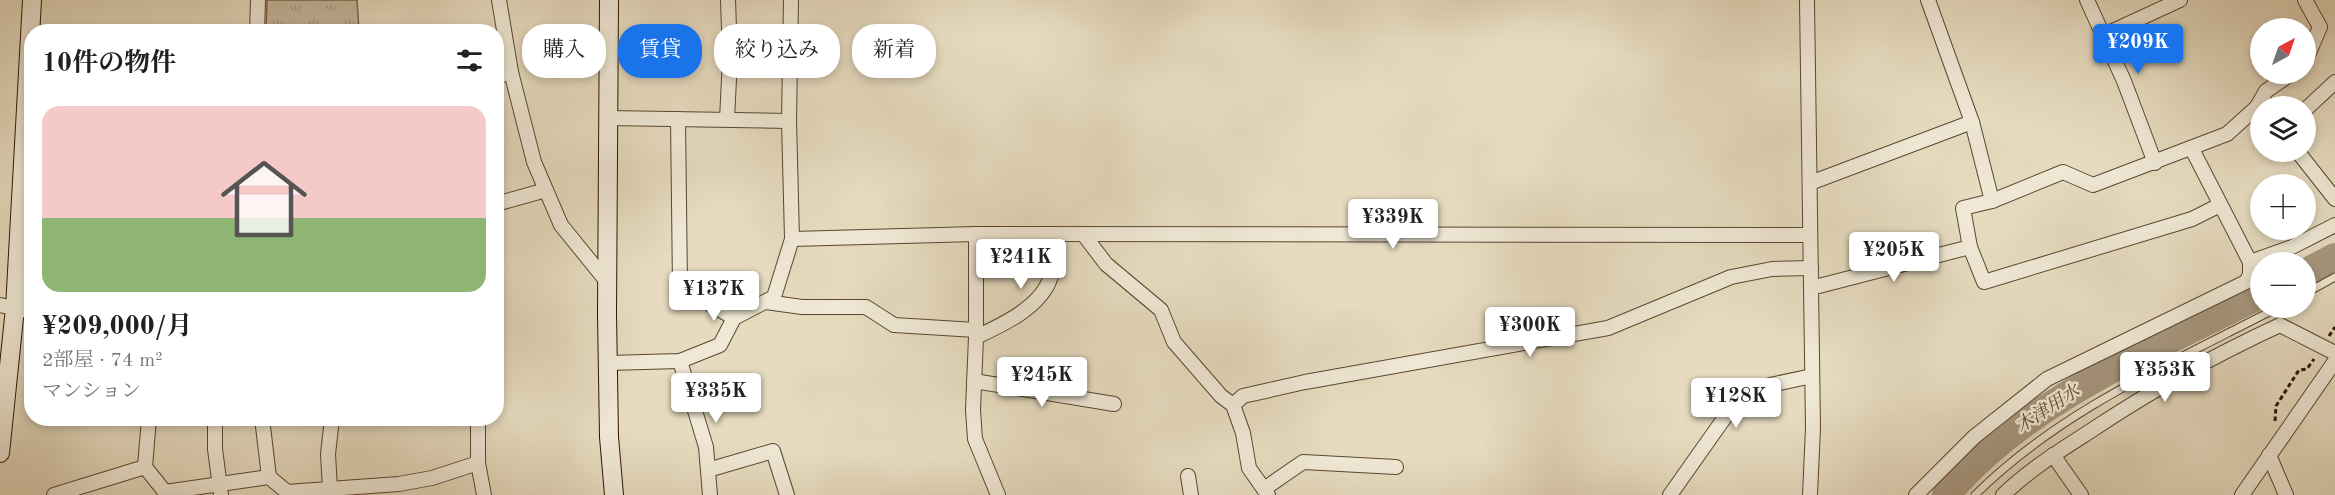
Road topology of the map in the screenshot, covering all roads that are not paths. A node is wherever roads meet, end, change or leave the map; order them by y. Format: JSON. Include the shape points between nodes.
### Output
{"nodes":[{"id":1,"x":32,"y":0,"type":"edge"},
{"id":2,"x":258,"y":0,"type":"edge"},
{"id":3,"x":499,"y":0,"type":"edge"},
{"id":4,"x":609,"y":0,"type":"edge"},
{"id":5,"x":728,"y":0,"type":"edge"},
{"id":6,"x":791,"y":0,"type":"edge"},
{"id":7,"x":1807,"y":0,"type":"edge"},
{"id":8,"x":1928,"y":0,"type":"edge"},
{"id":9,"x":2086,"y":0,"type":"edge"},
{"id":10,"x":2180,"y":0,"type":"edge"},
{"id":11,"x":2305,"y":0,"type":"edge"},
{"id":12,"x":2315,"y":18,"type":"edge"},
{"id":13,"x":2316,"y":20,"type":"edge"},
{"id":14,"x":31,"y":24,"type":"edge"},
{"id":15,"x":258,"y":24,"type":"edge"},
{"id":16,"x":503,"y":24,"type":"edge"},
{"id":17,"x":504,"y":30,"type":"edge"},
{"id":18,"x":2102,"y":36,"type":"junction"},
{"id":19,"x":2316,"y":36,"type":"edge"},
{"id":20,"x":511,"y":72,"type":"junction"},
{"id":21,"x":504,"y":74,"type":"edge"},
{"id":22,"x":2335,"y":82,"type":"edge"},
{"id":23,"x":2276,"y":84,"type":"edge"},
{"id":24,"x":2264,"y":96,"type":"edge"},
{"id":25,"x":2316,"y":100,"type":"edge"},
{"id":26,"x":2250,"y":115,"type":"edge"},
{"id":27,"x":608,"y":118,"type":"junction"},
{"id":28,"x":678,"y":119,"type":"junction"},
{"id":29,"x":727,"y":119,"type":"junction"},
{"id":30,"x":789,"y":121,"type":"junction"},
{"id":31,"x":1972,"y":122,"type":"junction"},
{"id":32,"x":2192,"y":148,"type":"junction"},
{"id":33,"x":2306,"y":162,"type":"edge"},
{"id":34,"x":2155,"y":164,"type":"junction"},
{"id":35,"x":24,"y":169,"type":"edge"},
{"id":36,"x":1810,"y":183,"type":"junction"},
{"id":37,"x":546,"y":190,"type":"junction"},
{"id":38,"x":2335,"y":199,"type":"edge"},
{"id":39,"x":1992,"y":201,"type":"junction"},
{"id":40,"x":504,"y":202,"type":"edge"},
{"id":41,"x":2220,"y":205,"type":"junction"},
{"id":42,"x":2335,"y":225,"type":"edge"},
{"id":43,"x":976,"y":234,"type":"junction"},
{"id":44,"x":1054,"y":234,"type":"junction"},
{"id":45,"x":1084,"y":235,"type":"junction"},
{"id":46,"x":1810,"y":235,"type":"junction"},
{"id":47,"x":792,"y":239,"type":"junction"},
{"id":48,"x":1970,"y":247,"type":"junction"},
{"id":49,"x":2278,"y":252,"type":"edge"},
{"id":50,"x":2250,"y":262,"type":"edge"},
{"id":51,"x":1811,"y":268,"type":"junction"},
{"id":52,"x":2250,"y":275,"type":"edge"},
{"id":53,"x":2335,"y":277,"type":"edge"},
{"id":54,"x":608,"y":283,"type":"junction"},
{"id":55,"x":2316,"y":287,"type":"edge"},
{"id":56,"x":1811,"y":288,"type":"junction"},
{"id":57,"x":766,"y":302,"type":"junction"},
{"id":58,"x":15,"y":308,"type":"edge"},
{"id":59,"x":734,"y":318,"type":"junction"},
{"id":60,"x":2258,"y":318,"type":"edge"},
{"id":61,"x":976,"y":334,"type":"junction"},
{"id":62,"x":2329,"y":349,"type":"edge"},
{"id":63,"x":680,"y":361,"type":"junction"},
{"id":64,"x":2335,"y":361,"type":"edge"},
{"id":65,"x":608,"y":363,"type":"junction"},
{"id":66,"x":1812,"y":376,"type":"junction"},
{"id":67,"x":974,"y":381,"type":"junction"},
{"id":68,"x":1114,"y":404,"type":"dead end"},
{"id":69,"x":1233,"y":405,"type":"junction"},
{"id":70,"x":148,"y":426,"type":"edge"},
{"id":71,"x":215,"y":426,"type":"edge"},
{"id":72,"x":263,"y":426,"type":"edge"},
{"id":73,"x":331,"y":426,"type":"edge"},
{"id":74,"x":477,"y":426,"type":"edge"},
{"id":75,"x":0,"y":453,"type":"edge"},
{"id":76,"x":2054,"y":454,"type":"junction"},
{"id":77,"x":2269,"y":454,"type":"junction"},
{"id":78,"x":478,"y":463,"type":"junction"},
{"id":79,"x":145,"y":467,"type":"junction"},
{"id":80,"x":1396,"y":467,"type":"dead end"},
{"id":81,"x":708,"y":470,"type":"junction"},
{"id":82,"x":1188,"y":476,"type":"dead end"},
{"id":83,"x":269,"y":477,"type":"junction"},
{"id":84,"x":330,"y":489,"type":"junction"},
{"id":85,"x":220,"y":490,"type":"edge"},
{"id":86,"x":1266,"y":492,"type":"edge"},
{"id":87,"x":54,"y":495,"type":"edge"},
{"id":88,"x":484,"y":495,"type":"edge"},
{"id":89,"x":614,"y":495,"type":"edge"},
{"id":90,"x":710,"y":495,"type":"edge"},
{"id":91,"x":787,"y":495,"type":"edge"},
{"id":92,"x":998,"y":495,"type":"edge"},
{"id":93,"x":1191,"y":495,"type":"edge"},
{"id":94,"x":1670,"y":495,"type":"edge"},
{"id":95,"x":1810,"y":495,"type":"edge"},
{"id":96,"x":1916,"y":495,"type":"edge"},
{"id":97,"x":1975,"y":495,"type":"edge"},
{"id":98,"x":2004,"y":495,"type":"edge"},
{"id":99,"x":2081,"y":495,"type":"edge"},
{"id":100,"x":2242,"y":495,"type":"edge"},
{"id":101,"x":2286,"y":495,"type":"edge"}],
"edges":[{"from":1,"to":14,"type":"street"},
{"from":2,"to":15,"type":"street"},
{"from":3,"to":16,"type":"street"},
{"from":4,"to":27,"type":"street"},
{"from":5,"to":29,"type":"street"},
{"from":6,"to":30,"type":"street"},
{"from":7,"to":36,"type":"street"},
{"from":8,"to":31,"type":"street"},
{"from":9,"to":18,"type":"street"},
{"from":10,"to":18,"type":"street"},
{"from":11,"to":12,"type":"street"},
{"from":13,"to":19,"type":"street","via":[[2320,27]]},
{"from":17,"to":20,"type":"street"},
{"from":18,"to":34,"type":"street","via":[[2124,81]]},
{"from":20,"to":21,"type":"street"},
{"from":20,"to":37,"type":"street","via":[[534,162]]},
{"from":22,"to":25,"type":"street"},
{"from":23,"to":24,"type":"street"},
{"from":26,"to":32,"type":"street","via":[[2227,134]]},
{"from":27,"to":28,"type":"street"},
{"from":27,"to":54,"type":"street"},
{"from":28,"to":29,"type":"street"},
{"from":28,"to":59,"type":"street","via":[[680,286]]},
{"from":29,"to":30,"type":"street"},
{"from":30,"to":47,"type":"street"},
{"from":31,"to":36,"type":"street"},
{"from":31,"to":39,"type":"street"},
{"from":32,"to":34,"type":"street"},
{"from":32,"to":41,"type":"street"},
{"from":33,"to":38,"type":"street"},
{"from":34,"to":39,"type":"street","via":[[2094,185],[2063,172]]},
{"from":35,"to":58,"type":"street"},
{"from":36,"to":46,"type":"street"},
{"from":37,"to":40,"type":"street"},
{"from":37,"to":54,"type":"street","via":[[561,225]]},
{"from":39,"to":48,"type":"street","via":[[1963,208]]},
{"from":41,"to":48,"type":"street","via":[[2192,219],[1984,282]]},
{"from":41,"to":50,"type":"street"},
{"from":42,"to":49,"type":"street"},
{"from":43,"to":44,"type":"street"},
{"from":43,"to":47,"type":"street"},
{"from":43,"to":61,"type":"street"},
{"from":44,"to":45,"type":"street"},
{"from":44,"to":61,"type":"street","via":[[1047,285],[1009,321]]},
{"from":45,"to":46,"type":"street"},
{"from":45,"to":69,"type":"street","via":[[1106,264],[1161,310],[1174,342]]},
{"from":46,"to":51,"type":"street"},
{"from":47,"to":57,"type":"street","via":[[774,297]]},
{"from":48,"to":56,"type":"street"},
{"from":51,"to":56,"type":"street"},
{"from":51,"to":69,"type":"street","via":[[1772,269],[1731,277],[1608,328],[1305,382],[1243,396]]},
{"from":52,"to":96,"type":"street","via":[[2246,282],[2047,379],[1974,436]]},
{"from":53,"to":55,"type":"lane"},
{"from":54,"to":65,"type":"street"},
{"from":56,"to":66,"type":"street"},
{"from":57,"to":59,"type":"street"},
{"from":57,"to":61,"type":"street","via":[[802,307],[866,307],[894,325]]},
{"from":58,"to":75,"type":"street"},
{"from":59,"to":63,"type":"street","via":[[720,345]]},
{"from":60,"to":97,"type":"lane","via":[[2099,401],[2004,466]]},
{"from":61,"to":67,"type":"street"},
{"from":62,"to":76,"type":"street","via":[[2280,325],[2136,402]]},
{"from":63,"to":65,"type":"street"},
{"from":63,"to":81,"type":"street","via":[[706,447]]},
{"from":64,"to":77,"type":"street"},
{"from":65,"to":89,"type":"street"},
{"from":66,"to":94,"type":"street","via":[[1770,385],[1735,403]]},
{"from":66,"to":95,"type":"street"},
{"from":67,"to":68,"type":"street"},
{"from":67,"to":92,"type":"street","via":[[975,439]]},
{"from":69,"to":86,"type":"street","via":[[1249,468]]},
{"from":70,"to":79,"type":"street"},
{"from":71,"to":85,"type":"street"},
{"from":72,"to":83,"type":"street"},
{"from":73,"to":84,"type":"street"},
{"from":74,"to":78,"type":"street"},
{"from":76,"to":98,"type":"street"},
{"from":76,"to":99,"type":"street"},
{"from":77,"to":100,"type":"street"},
{"from":77,"to":101,"type":"street"},
{"from":78,"to":84,"type":"street","via":[[399,484]]},
{"from":78,"to":88,"type":"street"},
{"from":79,"to":85,"type":"street","via":[[165,492]]},
{"from":79,"to":87,"type":"street"},
{"from":80,"to":86,"type":"street","via":[[1303,462]]},
{"from":81,"to":90,"type":"street"},
{"from":81,"to":91,"type":"street","via":[[773,451]]},
{"from":82,"to":93,"type":"street"},
{"from":83,"to":84,"type":"street","via":[[287,492]]},
{"from":83,"to":85,"type":"street"}]}
